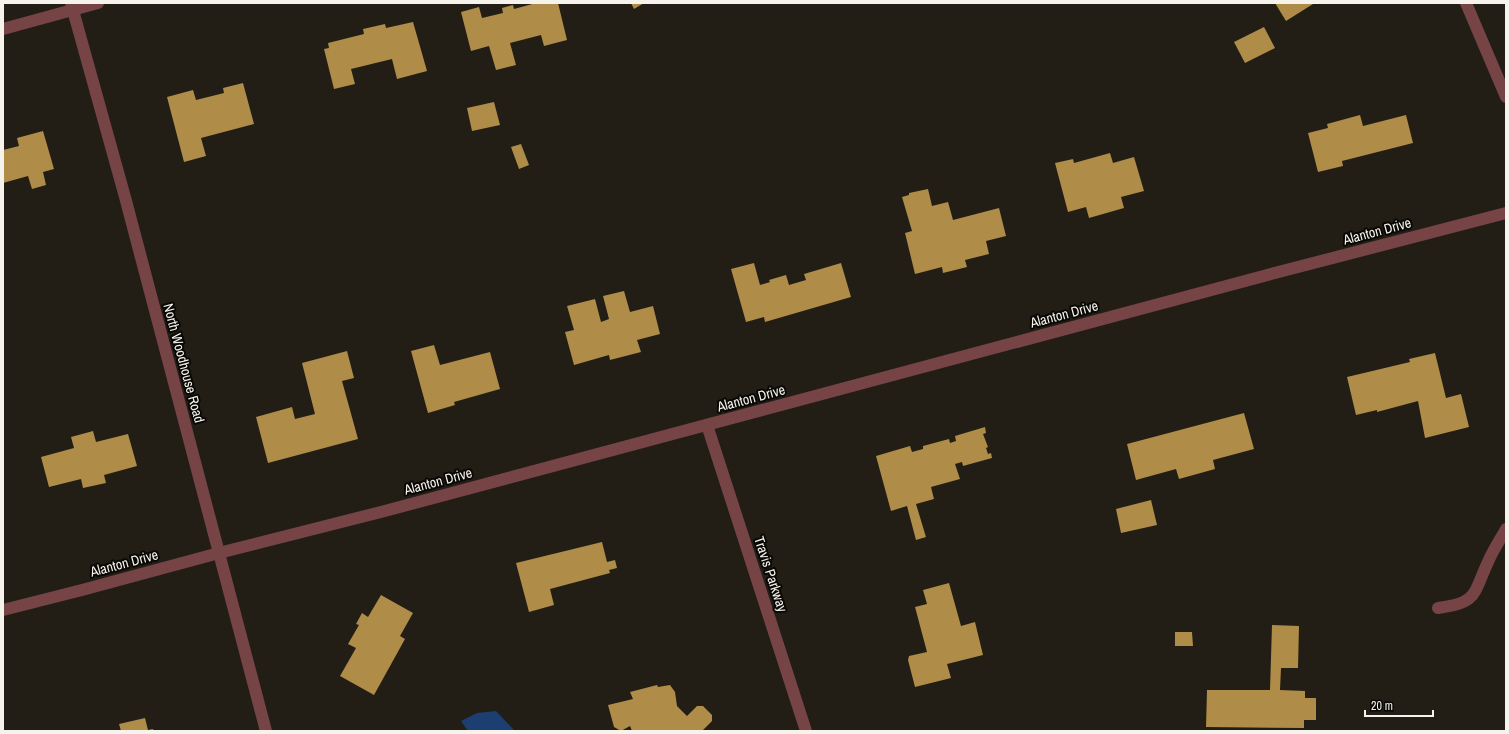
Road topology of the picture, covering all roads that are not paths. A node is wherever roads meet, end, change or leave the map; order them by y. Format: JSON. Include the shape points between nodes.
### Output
{"nodes":[{"id":1,"x":98,"y":3,"type":"edge"},
{"id":2,"x":1466,"y":3,"type":"edge"},
{"id":3,"x":72,"y":6,"type":"edge"},
{"id":4,"x":3,"y":29,"type":"edge"},
{"id":5,"x":1506,"y":97,"type":"edge"},
{"id":6,"x":1506,"y":213,"type":"edge"},
{"id":7,"x":708,"y":425,"type":"junction"},
{"id":8,"x":1506,"y":529,"type":"edge"},
{"id":9,"x":218,"y":553,"type":"junction"},
{"id":10,"x":1438,"y":608,"type":"dead end"},
{"id":11,"x":3,"y":610,"type":"edge"},
{"id":12,"x":266,"y":731,"type":"edge"},
{"id":13,"x":806,"y":731,"type":"edge"}],
"edges":[{"from":1,"to":3,"type":"street"},
{"from":2,"to":5,"type":"street"},
{"from":3,"to":4,"type":"street"},
{"from":3,"to":9,"type":"street","name":"North Woodhouse Road"},
{"from":6,"to":7,"type":"street","name":"Alanton Drive"},
{"from":7,"to":9,"type":"street","name":"Alanton Drive"},
{"from":7,"to":13,"type":"street","name":"Travis Parkway"},
{"from":8,"to":10,"type":"street","via":[[1488,561],[1476,591],[1467,601],[1455,606]]},
{"from":9,"to":11,"type":"street","name":"Alanton Drive"},
{"from":9,"to":12,"type":"street","name":"North Woodhouse Road"}]}
